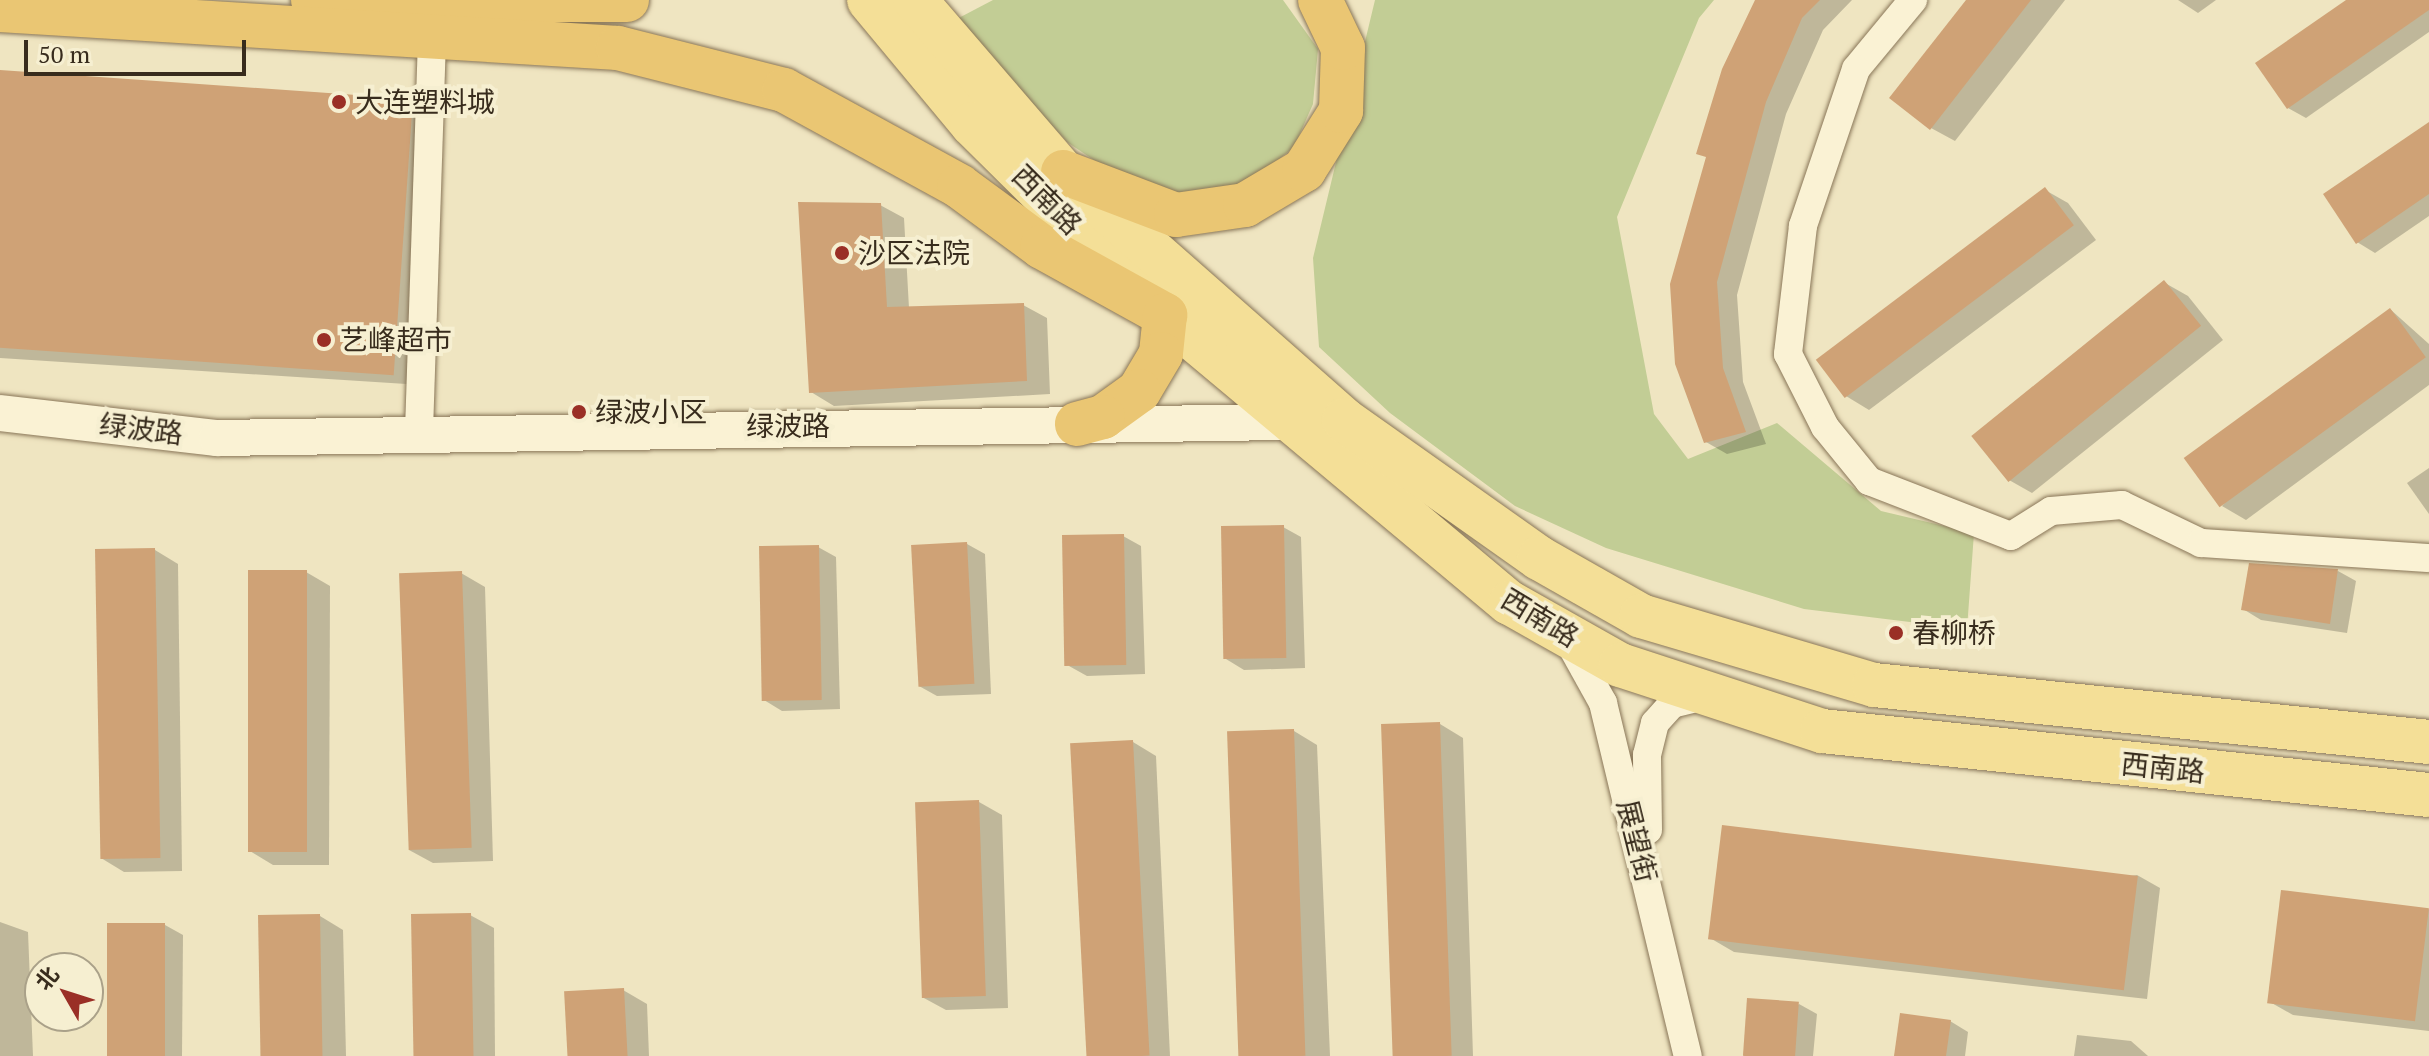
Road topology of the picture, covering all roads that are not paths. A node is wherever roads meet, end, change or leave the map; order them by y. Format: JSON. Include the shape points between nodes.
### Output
{"nodes":[{"id":1,"x":200,"y":0,"type":"edge"},
{"id":2,"x":313,"y":0,"type":"edge"},
{"id":3,"x":627,"y":0,"type":"edge"},
{"id":4,"x":869,"y":0,"type":"edge"},
{"id":5,"x":915,"y":0,"type":"edge"},
{"id":6,"x":1320,"y":0,"type":"edge"},
{"id":7,"x":1913,"y":0,"type":"edge"},
{"id":8,"x":0,"y":10,"type":"edge"},
{"id":9,"x":69,"y":15,"type":"junction"},
{"id":10,"x":432,"y":39,"type":"junction"},
{"id":11,"x":956,"y":76,"type":"junction"},
{"id":12,"x":1063,"y":172,"type":"junction"},
{"id":13,"x":1165,"y":315,"type":"junction"},
{"id":14,"x":0,"y":413,"type":"edge"},
{"id":15,"x":1289,"y":422,"type":"junction"},
{"id":16,"x":1077,"y":424,"type":"junction"},
{"id":17,"x":419,"y":431,"type":"junction"},
{"id":18,"x":2429,"y":558,"type":"edge"},
{"id":19,"x":1566,"y":635,"type":"junction"},
{"id":20,"x":1710,"y":694,"type":"junction"},
{"id":21,"x":2429,"y":742,"type":"edge"},
{"id":22,"x":2429,"y":795,"type":"edge"},
{"id":23,"x":1654,"y":910,"type":"junction"},
{"id":24,"x":1688,"y":1056,"type":"edge"}],
"edges":[{"from":1,"to":9,"type":"highway"},
{"from":2,"to":3,"type":"highway"},
{"from":4,"to":11,"type":"main road","name":"西南路"},
{"from":5,"to":11,"type":"main road","name":"西南路"},
{"from":6,"to":12,"type":"highway","via":[[1343,48],[1341,111],[1304,170],[1245,205],[1176,215]]},
{"from":7,"to":18,"type":"street","via":[[1856,69],[1803,226],[1788,354],[1825,427],[1869,481],[2011,536],[2051,511],[2122,505],[2201,543]]},
{"from":8,"to":9,"type":"highway"},
{"from":9,"to":10,"type":"highway"},
{"from":10,"to":13,"type":"highway","via":[[618,48],[784,90],[959,186],[1042,247]]},
{"from":10,"to":17,"type":"street"},
{"from":11,"to":12,"type":"main road","name":"西南路"},
{"from":11,"to":13,"type":"main road","name":"西南路"},
{"from":12,"to":21,"type":"main road","name":"西南路","via":[[1344,420],[1539,558],[1641,616],[1874,685]]},
{"from":13,"to":15,"type":"main road","name":"西南路"},
{"from":13,"to":16,"type":"highway","via":[[1161,354],[1139,391],[1103,417]]},
{"from":14,"to":17,"type":"street","name":"绿波路","via":[[217,438]]},
{"from":15,"to":16,"type":"street","name":"绿波路"},
{"from":15,"to":19,"type":"main road","name":"西南路","via":[[1510,603]]},
{"from":16,"to":17,"type":"street","name":"绿波路"},
{"from":19,"to":20,"type":"main road","name":"西南路","via":[[1620,665]]},
{"from":19,"to":23,"type":"street","name":"展望街","via":[[1603,703]]},
{"from":20,"to":22,"type":"main road","name":"西南路","via":[[1867,738]]},
{"from":20,"to":23,"type":"street","via":[[1672,704],[1655,723],[1646,803]]},
{"from":23,"to":24,"type":"street","name":"展望街"}]}
